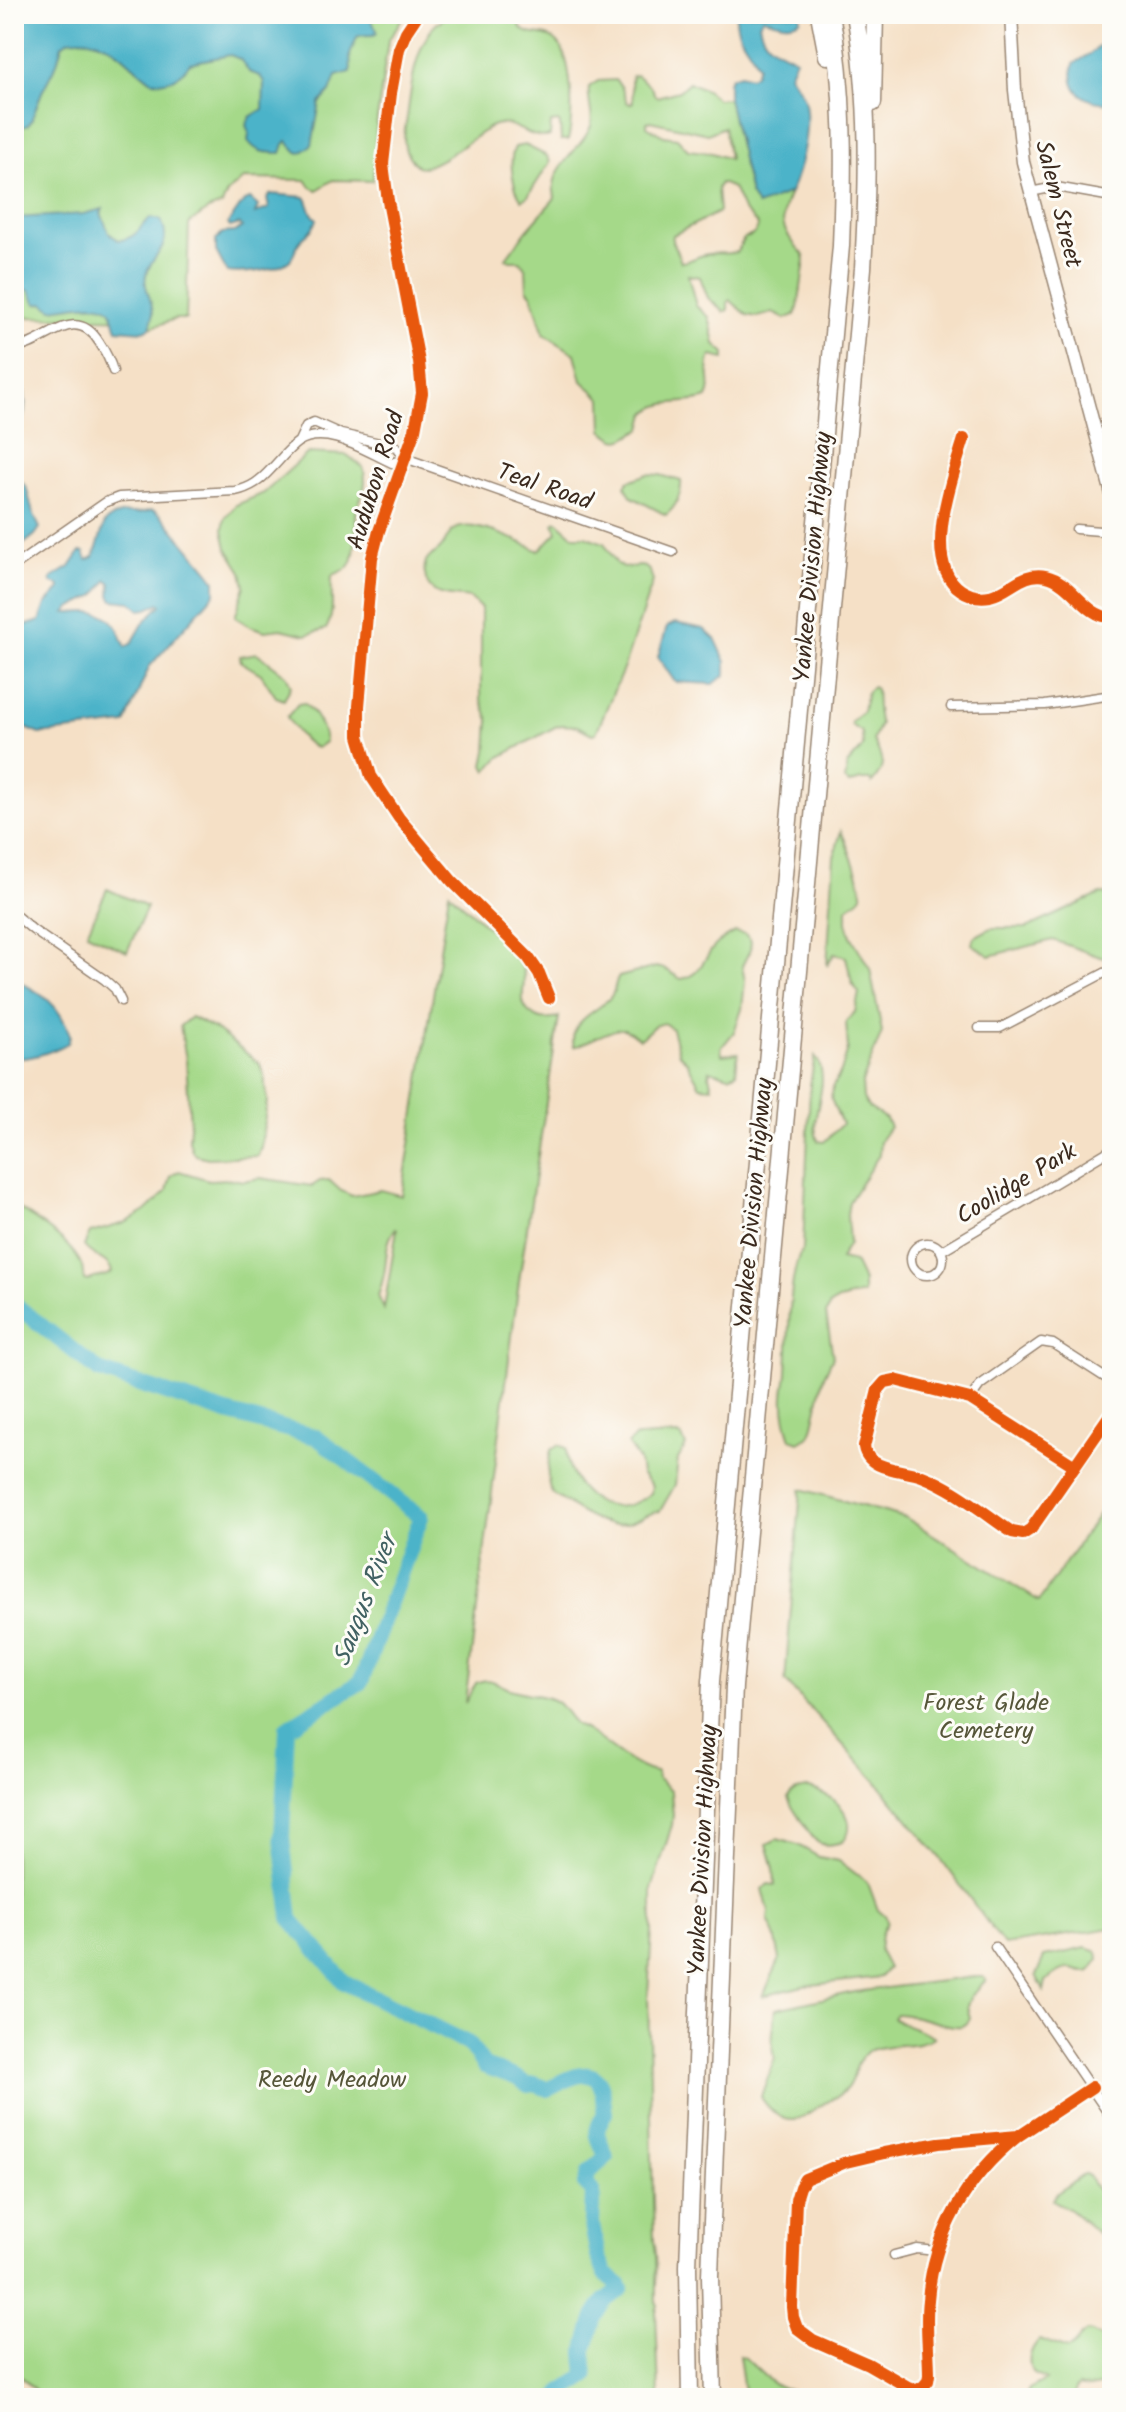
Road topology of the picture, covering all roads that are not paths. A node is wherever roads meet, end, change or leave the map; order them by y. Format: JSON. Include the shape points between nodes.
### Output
{"nodes":[{"id":1,"x":418,"y":14,"type":"edge"},
{"id":2,"x":819,"y":14,"type":"edge"},
{"id":3,"x":831,"y":14,"type":"edge"},
{"id":4,"x":855,"y":14,"type":"edge"},
{"id":5,"x":875,"y":14,"type":"edge"},
{"id":6,"x":1011,"y":14,"type":"edge"},
{"id":7,"x":843,"y":147,"type":"junction"},
{"id":8,"x":1030,"y":192,"type":"junction"},
{"id":9,"x":867,"y":193,"type":"junction"},
{"id":10,"x":1112,"y":197,"type":"edge"},
{"id":11,"x":14,"y":348,"type":"edge"},
{"id":12,"x":113,"y":371,"type":"dead end"},
{"id":13,"x":964,"y":439,"type":"dead end"},
{"id":14,"x":299,"y":441,"type":"junction"},
{"id":15,"x":405,"y":458,"type":"junction"},
{"id":16,"x":1112,"y":494,"type":"edge"},
{"id":17,"x":1076,"y":529,"type":"dead end"},
{"id":18,"x":1112,"y":532,"type":"edge"},
{"id":19,"x":673,"y":552,"type":"dead end"},
{"id":20,"x":14,"y":566,"type":"edge"},
{"id":21,"x":1112,"y":618,"type":"edge"},
{"id":22,"x":1112,"y":695,"type":"edge"},
{"id":23,"x":951,"y":707,"type":"dead end"},
{"id":24,"x":14,"y":914,"type":"edge"},
{"id":25,"x":1112,"y":969,"type":"edge"},
{"id":26,"x":549,"y":998,"type":"dead end"},
{"id":27,"x":121,"y":1001,"type":"dead end"},
{"id":28,"x":979,"y":1028,"type":"dead end"},
{"id":29,"x":1112,"y":1149,"type":"edge"},
{"id":30,"x":941,"y":1251,"type":"junction"},
{"id":31,"x":1112,"y":1382,"type":"edge"},
{"id":32,"x":970,"y":1399,"type":"junction"},
{"id":33,"x":1112,"y":1412,"type":"edge"},
{"id":34,"x":1075,"y":1466,"type":"junction"},
{"id":35,"x":995,"y":1947,"type":"dead end"},
{"id":36,"x":1092,"y":2087,"type":"junction"},
{"id":37,"x":1112,"y":2119,"type":"edge"},
{"id":38,"x":1018,"y":2136,"type":"junction"},
{"id":39,"x":936,"y":2251,"type":"junction"},
{"id":40,"x":894,"y":2255,"type":"dead end"},
{"id":41,"x":710,"y":2276,"type":"junction"},
{"id":42,"x":690,"y":2398,"type":"edge"},
{"id":43,"x":713,"y":2398,"type":"edge"},
{"id":44,"x":724,"y":2398,"type":"edge"}],
"edges":[{"from":1,"to":15,"type":"street","name":"Audubon Road","via":[[399,49],[383,158],[422,383]]},
{"from":2,"to":7,"type":"highway"},
{"from":3,"to":7,"type":"highway","name":"Yankee Division Highway"},
{"from":4,"to":9,"type":"highway","name":"Yankee Division Highway"},
{"from":5,"to":9,"type":"highway"},
{"from":6,"to":8,"type":"main road","name":"Salem Street","via":[[1018,128]]},
{"from":7,"to":42,"type":"highway","name":"Yankee Division Highway","via":[[841,246],[711,1681],[688,2252]]},
{"from":8,"to":10,"type":"street","via":[[1056,187]]},
{"from":8,"to":16,"type":"main road","name":"Salem Street"},
{"from":9,"to":41,"type":"highway","name":"Yankee Division Highway","via":[[734,1686]]},
{"from":11,"to":12,"type":"street","via":[[61,328],[81,326],[93,333]]},
{"from":13,"to":21,"type":"street","via":[[943,523],[942,560],[951,581],[980,597],[1024,577],[1049,577],[1099,615]]},
{"from":14,"to":15,"type":"street","via":[[324,435],[392,463]]},
{"from":14,"to":15,"type":"street","via":[[314,422],[397,447]]},
{"from":14,"to":20,"type":"street","via":[[248,488],[119,497]]},
{"from":15,"to":19,"type":"street","name":"Teal Road"},
{"from":15,"to":26,"type":"street","name":"Audubon Road","via":[[372,558],[359,706],[363,756],[404,825],[528,957]]},
{"from":17,"to":18,"type":"street"},
{"from":22,"to":23,"type":"street","via":[[1054,705]]},
{"from":24,"to":27,"type":"street","via":[[105,980]]},
{"from":25,"to":28,"type":"street","via":[[1000,1028]]},
{"from":29,"to":30,"type":"street","name":"Coolidge Park"},
{"from":30,"to":30,"type":"street","name":"Coolidge Park","via":[[931,1244],[919,1246],[912,1256],[914,1268],[924,1275],[936,1273],[943,1263]]},
{"from":31,"to":32,"type":"street","via":[[1053,1344],[1041,1342],[980,1385]]},
{"from":32,"to":34,"type":"street"},
{"from":32,"to":34,"type":"street","via":[[885,1382],[874,1405],[864,1447],[867,1457],[935,1482],[1023,1534]]},
{"from":33,"to":34,"type":"street"},
{"from":35,"to":36,"type":"street"},
{"from":36,"to":37,"type":"street"},
{"from":36,"to":38,"type":"street"},
{"from":38,"to":39,"type":"street","via":[[973,2182]]},
{"from":38,"to":39,"type":"street","via":[[884,2153],[805,2179],[796,2200],[795,2324],[813,2340],[920,2388],[929,2375],[927,2310]]},
{"from":39,"to":40,"type":"street"},
{"from":41,"to":43,"type":"highway","name":"Yankee Division Highway"},
{"from":41,"to":44,"type":"highway"}]}
